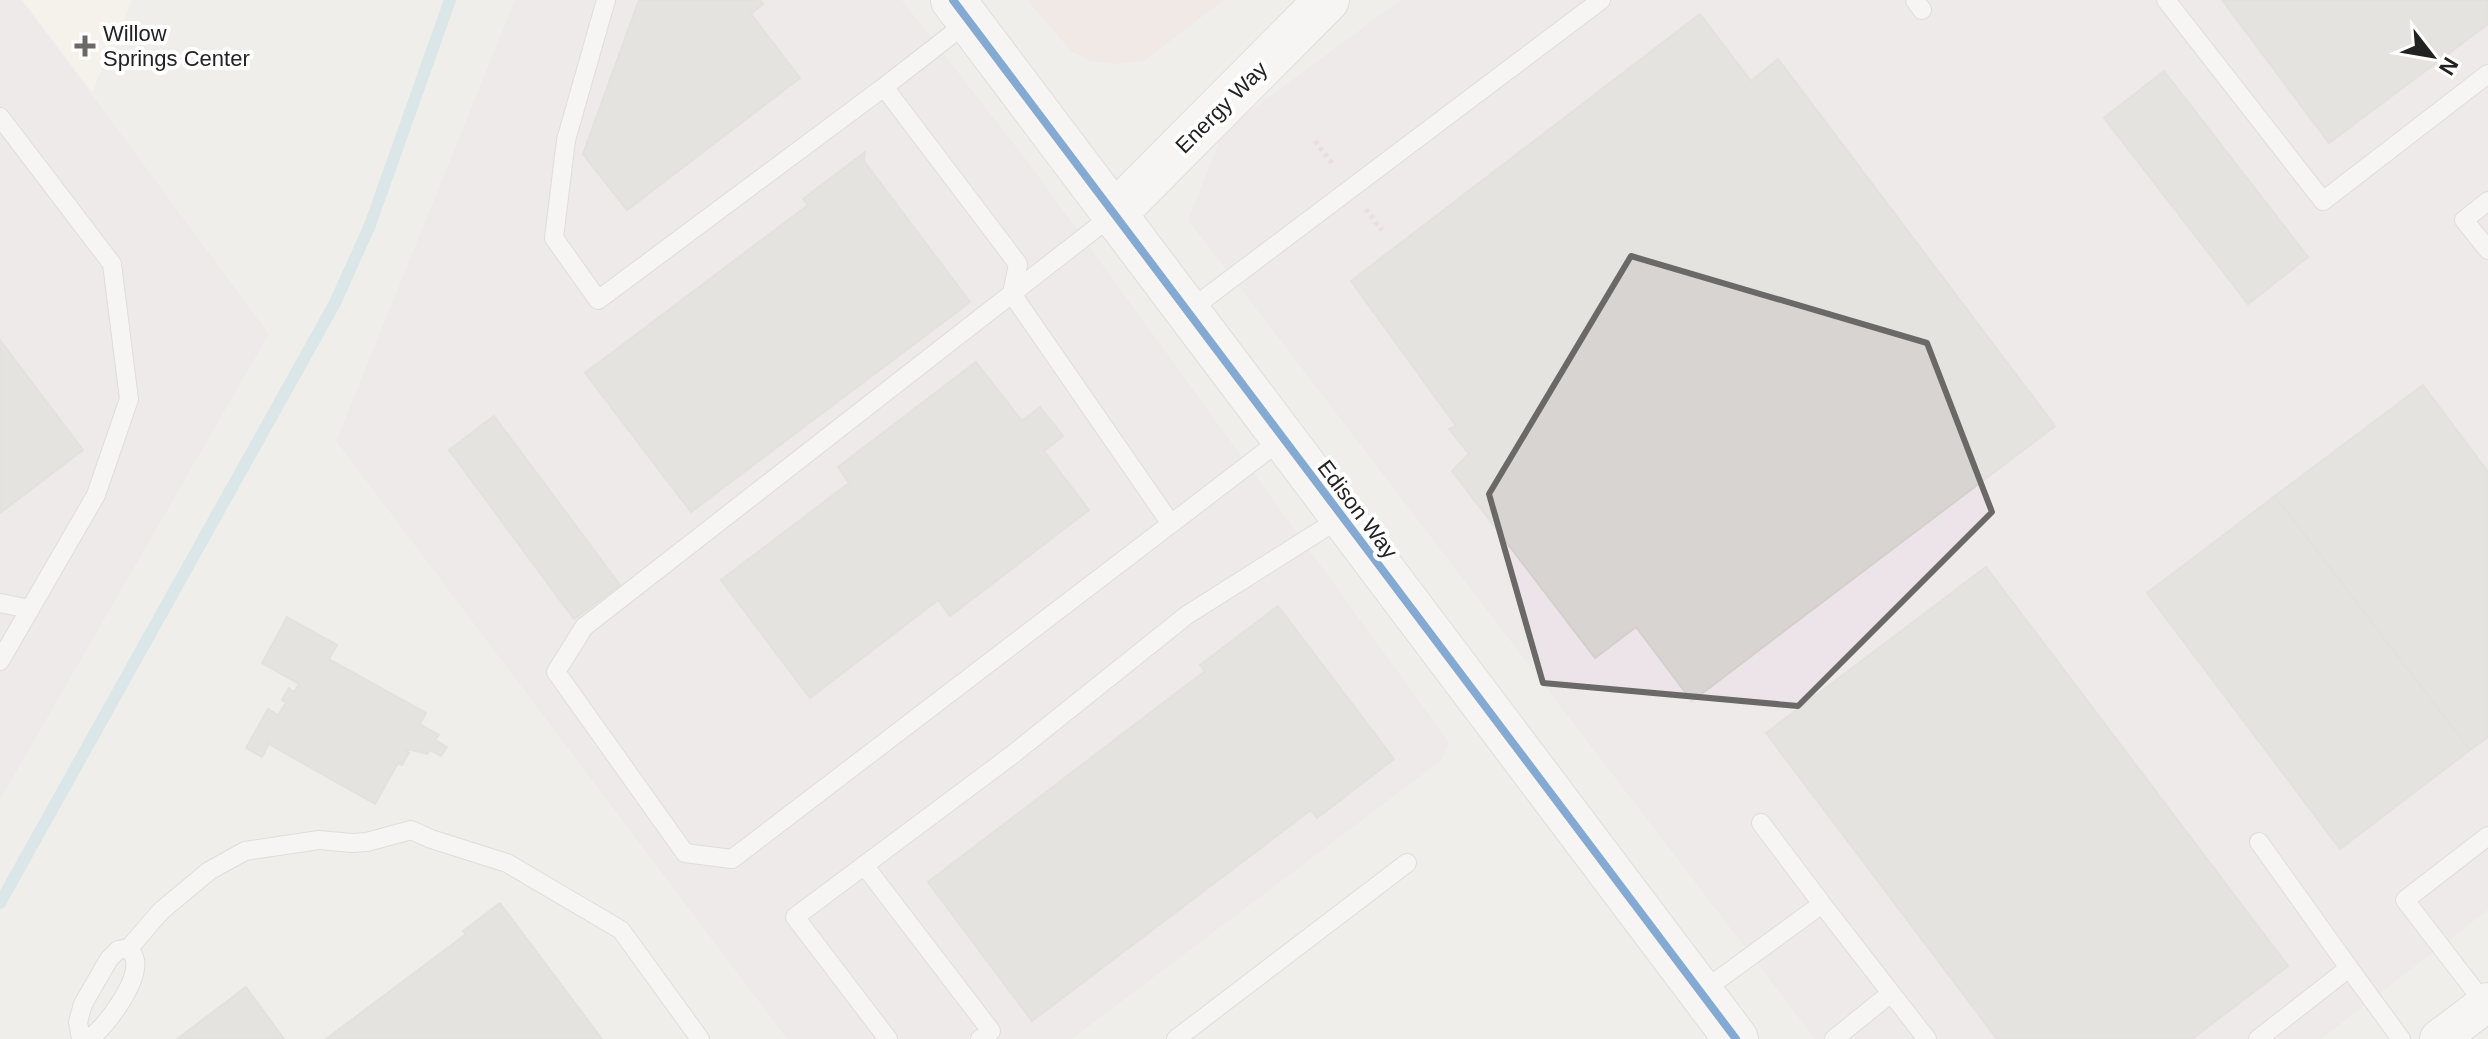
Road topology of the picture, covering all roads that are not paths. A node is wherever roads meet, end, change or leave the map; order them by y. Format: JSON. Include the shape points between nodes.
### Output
{"nodes":[{"id":1,"x":606,"y":0,"type":"edge"},
{"id":2,"x":1327,"y":0,"type":"edge"},
{"id":3,"x":1601,"y":0,"type":"edge"},
{"id":4,"x":2166,"y":0,"type":"edge"},
{"id":5,"x":961,"y":10,"type":"edge"},
{"id":6,"x":2488,"y":74,"type":"edge"},
{"id":7,"x":884,"y":87,"type":"junction"},
{"id":8,"x":0,"y":117,"type":"edge"},
{"id":9,"x":2488,"y":201,"type":"edge"},
{"id":10,"x":1114,"y":214,"type":"junction"},
{"id":11,"x":2488,"y":250,"type":"edge"},
{"id":12,"x":1012,"y":294,"type":"junction"},
{"id":13,"x":1187,"y":312,"type":"junction"},
{"id":14,"x":1282,"y":439,"type":"junction"},
{"id":15,"x":1342,"y":517,"type":"junction"},
{"id":16,"x":1171,"y":524,"type":"junction"},
{"id":17,"x":0,"y":603,"type":"edge"},
{"id":18,"x":30,"y":609,"type":"junction"},
{"id":19,"x":0,"y":661,"type":"edge"},
{"id":20,"x":1761,"y":823,"type":"dead end"},
{"id":21,"x":2488,"y":836,"type":"edge"},
{"id":22,"x":2259,"y":842,"type":"dead end"},
{"id":23,"x":1407,"y":863,"type":"dead end"},
{"id":24,"x":864,"y":865,"type":"junction"},
{"id":25,"x":1822,"y":904,"type":"junction"},
{"id":26,"x":129,"y":948,"type":"junction"},
{"id":27,"x":2349,"y":968,"type":"junction"},
{"id":28,"x":1700,"y":993,"type":"junction"},
{"id":29,"x":1891,"y":993,"type":"junction"},
{"id":30,"x":2486,"y":1003,"type":"edge"},
{"id":31,"x":81,"y":1039,"type":"edge"},
{"id":32,"x":89,"y":1039,"type":"edge"},
{"id":33,"x":700,"y":1039,"type":"edge"},
{"id":34,"x":888,"y":1039,"type":"edge"},
{"id":35,"x":980,"y":1039,"type":"edge"},
{"id":36,"x":1176,"y":1039,"type":"edge"},
{"id":37,"x":1736,"y":1039,"type":"edge"},
{"id":38,"x":1834,"y":1039,"type":"edge"},
{"id":39,"x":1927,"y":1039,"type":"edge"},
{"id":40,"x":2258,"y":1039,"type":"edge"},
{"id":41,"x":2401,"y":1039,"type":"edge"},
{"id":42,"x":2439,"y":1039,"type":"edge"}],
"edges":[{"from":1,"to":7,"type":"lane","via":[[566,140],[554,238],[598,300]]},
{"from":2,"to":10,"type":"street","name":"Energy Way"},
{"from":3,"to":13,"type":"lane"},
{"from":4,"to":6,"type":"lane","via":[[2323,201]]},
{"from":5,"to":7,"type":"lane"},
{"from":5,"to":10,"type":"street","name":"Edison Way"},
{"from":7,"to":12,"type":"lane","via":[[1018,264]]},
{"from":8,"to":18,"type":"lane","via":[[112,264],[129,399],[96,495]]},
{"from":9,"to":11,"type":"lane","via":[[2464,220]]},
{"from":10,"to":12,"type":"lane"},
{"from":10,"to":13,"type":"street","name":"Edison Way"},
{"from":12,"to":16,"type":"lane"},
{"from":12,"to":16,"type":"lane","via":[[584,627],[556,672],[685,853],[732,859]]},
{"from":13,"to":14,"type":"street","name":"Edison Way"},
{"from":14,"to":15,"type":"street","name":"Edison Way"},
{"from":14,"to":16,"type":"lane"},
{"from":15,"to":24,"type":"lane","via":[[1187,615]]},
{"from":15,"to":28,"type":"street","name":"Edison Way"},
{"from":17,"to":18,"type":"lane"},
{"from":18,"to":19,"type":"lane"},
{"from":20,"to":25,"type":"lane"},
{"from":21,"to":30,"type":"lane","via":[[2405,900]]},
{"from":22,"to":27,"type":"lane"},
{"from":23,"to":36,"type":"lane"},
{"from":24,"to":34,"type":"lane","via":[[795,917]]},
{"from":24,"to":35,"type":"lane","via":[[991,1031]]},
{"from":25,"to":28,"type":"lane"},
{"from":25,"to":29,"type":"lane"},
{"from":26,"to":31,"type":"lane","via":[[109,959],[83,1004]]},
{"from":26,"to":32,"type":"lane","via":[[134,973],[119,1005]]},
{"from":26,"to":33,"type":"lane","via":[[161,911],[209,871],[245,851],[319,840],[367,842],[411,830],[507,863],[621,930]]},
{"from":27,"to":40,"type":"lane"},
{"from":27,"to":41,"type":"lane"},
{"from":28,"to":37,"type":"street","name":"Edison Way"},
{"from":29,"to":38,"type":"lane"},
{"from":29,"to":39,"type":"lane"},
{"from":30,"to":42,"type":"street"}]}
